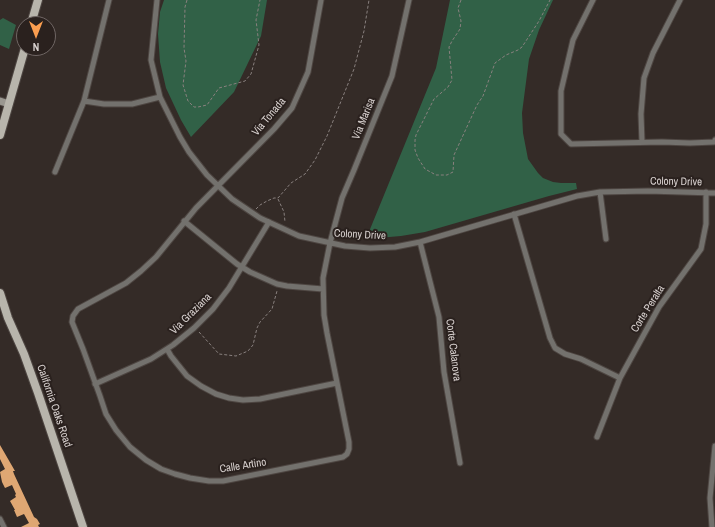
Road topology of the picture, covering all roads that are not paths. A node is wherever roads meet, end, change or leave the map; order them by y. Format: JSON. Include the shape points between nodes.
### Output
{"nodes":[{"id":1,"x":38,"y":0,"type":"edge"},
{"id":2,"x":109,"y":0,"type":"edge"},
{"id":3,"x":157,"y":0,"type":"edge"},
{"id":4,"x":321,"y":0,"type":"edge"},
{"id":5,"x":409,"y":0,"type":"edge"},
{"id":6,"x":593,"y":0,"type":"edge"},
{"id":7,"x":680,"y":0,"type":"edge"},
{"id":8,"x":34,"y":16,"type":"edge"},
{"id":9,"x":22,"y":56,"type":"edge"},
{"id":10,"x":160,"y":97,"type":"junction"},
{"id":11,"x":0,"y":101,"type":"edge"},
{"id":12,"x":84,"y":101,"type":"junction"},
{"id":13,"x":9,"y":104,"type":"junction"},
{"id":14,"x":0,"y":135,"type":"edge"},
{"id":15,"x":715,"y":140,"type":"edge"},
{"id":16,"x":642,"y":142,"type":"junction"},
{"id":17,"x":55,"y":172,"type":"dead end"},
{"id":18,"x":218,"y":186,"type":"junction"},
{"id":19,"x":600,"y":192,"type":"junction"},
{"id":20,"x":706,"y":192,"type":"junction"},
{"id":21,"x":715,"y":193,"type":"edge"},
{"id":22,"x":514,"y":214,"type":"junction"},
{"id":23,"x":184,"y":221,"type":"junction"},
{"id":24,"x":269,"y":222,"type":"junction"},
{"id":25,"x":606,"y":239,"type":"dead end"},
{"id":26,"x":420,"y":242,"type":"junction"},
{"id":27,"x":330,"y":244,"type":"junction"},
{"id":28,"x":242,"y":267,"type":"junction"},
{"id":29,"x":323,"y":289,"type":"junction"},
{"id":30,"x":0,"y":293,"type":"edge"},
{"id":31,"x":73,"y":316,"type":"joint"},
{"id":32,"x":167,"y":349,"type":"junction"},
{"id":33,"x":620,"y":378,"type":"junction"},
{"id":34,"x":337,"y":382,"type":"junction"},
{"id":35,"x":95,"y":384,"type":"junction"},
{"id":36,"x":597,"y":437,"type":"dead end"},
{"id":37,"x":715,"y":446,"type":"edge"},
{"id":38,"x":343,"y":458,"type":"joint"},
{"id":39,"x":460,"y":463,"type":"dead end"},
{"id":40,"x":0,"y":519,"type":"edge"},
{"id":41,"x":4,"y":527,"type":"edge"},
{"id":42,"x":83,"y":527,"type":"edge"},
{"id":43,"x":712,"y":527,"type":"edge"}],
"edges":[{"from":1,"to":8,"type":"main road"},
{"from":2,"to":12,"type":"street"},
{"from":3,"to":10,"type":"street","name":"Colony Drive","via":[[151,60]]},
{"from":4,"to":18,"type":"street","name":"Via Tonada","via":[[308,72],[292,108]]},
{"from":5,"to":27,"type":"street","name":"Via Marisa","via":[[392,76],[342,198]]},
{"from":6,"to":16,"type":"street","via":[[573,40],[561,91],[561,134],[571,144]]},
{"from":7,"to":16,"type":"street","via":[[653,53],[644,78]]},
{"from":9,"to":13,"type":"main road"},
{"from":10,"to":12,"type":"street","via":[[132,104]]},
{"from":10,"to":18,"type":"street","name":"Colony Drive","via":[[189,152]]},
{"from":11,"to":13,"type":"main road"},
{"from":12,"to":17,"type":"street"},
{"from":13,"to":14,"type":"main road"},
{"from":15,"to":16,"type":"street","via":[[690,143]]},
{"from":18,"to":23,"type":"street","name":"Via Tonada"},
{"from":18,"to":24,"type":"street","name":"Colony Drive","via":[[232,199]]},
{"from":19,"to":20,"type":"street","name":"Colony Drive"},
{"from":19,"to":22,"type":"street","name":"Colony Drive"},
{"from":19,"to":25,"type":"street"},
{"from":20,"to":21,"type":"street","name":"Colony Drive"},
{"from":20,"to":33,"type":"street","name":"Corte Peralta","via":[[706,224],[701,249],[659,307]]},
{"from":22,"to":26,"type":"street","name":"Colony Drive"},
{"from":22,"to":33,"type":"street","via":[[555,348]]},
{"from":23,"to":28,"type":"street"},
{"from":23,"to":31,"type":"street","name":"Via Tonada","via":[[156,257],[141,271],[126,283],[78,309]]},
{"from":24,"to":27,"type":"street","name":"Colony Drive","via":[[299,236]]},
{"from":24,"to":28,"type":"street","name":"Via Graziana"},
{"from":26,"to":27,"type":"street","name":"Colony Drive","via":[[370,248]]},
{"from":26,"to":39,"type":"street","name":"Corte Calanova","via":[[438,317],[444,372]]},
{"from":27,"to":29,"type":"street","name":"Via Marisa"},
{"from":28,"to":29,"type":"street","via":[[278,284]]},
{"from":28,"to":32,"type":"street","name":"Via Graziana","via":[[213,309]]},
{"from":29,"to":34,"type":"street","name":"Via Marisa","via":[[326,334]]},
{"from":30,"to":42,"type":"main road","name":"California Oaks Road","via":[[38,393]]},
{"from":31,"to":35,"type":"street","name":"Calle Artino","via":[[72,322]]},
{"from":32,"to":34,"type":"street","via":[[187,376],[216,394],[229,398],[260,399]]},
{"from":32,"to":35,"type":"street","name":"Via Graziana"},
{"from":33,"to":36,"type":"street","name":"Corte Peralta"},
{"from":34,"to":38,"type":"street","name":"Via Marisa","via":[[349,442],[349,449]]},
{"from":35,"to":38,"type":"street","name":"Calle Artino","via":[[106,414],[130,447],[161,469],[175,474],[209,481],[223,481]]},
{"from":37,"to":43,"type":"street","via":[[710,498]]},
{"from":40,"to":41,"type":"street"}]}
